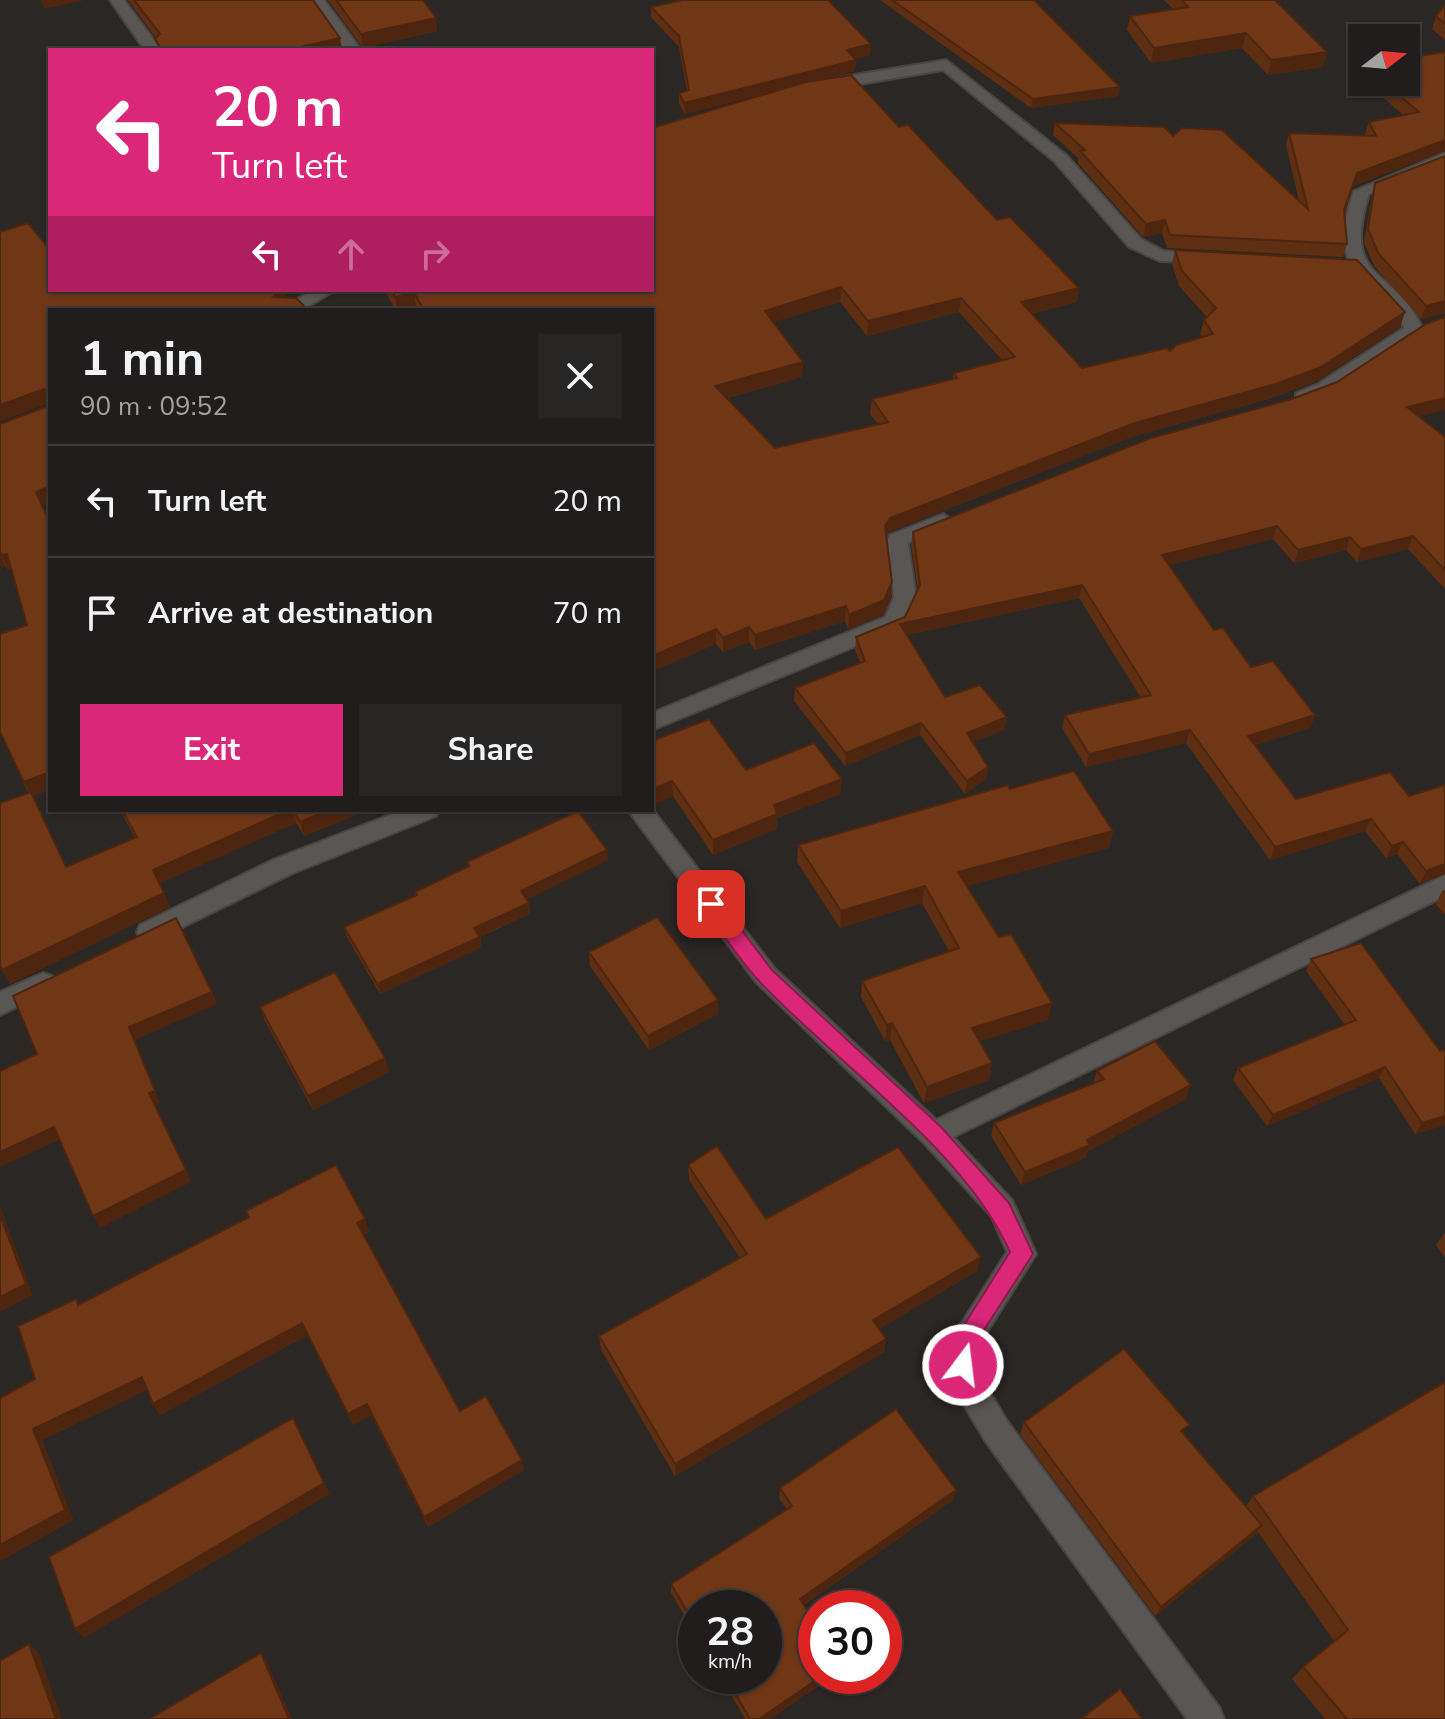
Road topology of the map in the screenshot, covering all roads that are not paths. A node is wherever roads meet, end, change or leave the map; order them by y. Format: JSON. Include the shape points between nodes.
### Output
{"nodes":[{"id":1,"x":117,"y":0,"type":"edge"},
{"id":2,"x":317,"y":0,"type":"edge"},
{"id":3,"x":152,"y":48,"type":"edge"},
{"id":4,"x":352,"y":48,"type":"edge"},
{"id":5,"x":804,"y":89,"type":"edge"},
{"id":6,"x":1445,"y":158,"type":"edge"},
{"id":7,"x":1217,"y":260,"type":"edge"},
{"id":8,"x":322,"y":292,"type":"edge"},
{"id":9,"x":292,"y":308,"type":"edge"},
{"id":10,"x":1434,"y":324,"type":"edge"},
{"id":11,"x":1414,"y":330,"type":"junction"},
{"id":12,"x":1280,"y":405,"type":"edge"},
{"id":13,"x":969,"y":511,"type":"edge"},
{"id":14,"x":654,"y":721,"type":"edge"},
{"id":15,"x":423,"y":812,"type":"edge"},
{"id":16,"x":642,"y":812,"type":"edge"},
{"id":17,"x":1445,"y":885,"type":"edge"},
{"id":18,"x":128,"y":942,"type":"edge"},
{"id":19,"x":71,"y":969,"type":"edge"},
{"id":20,"x":0,"y":1004,"type":"edge"},
{"id":21,"x":933,"y":1134,"type":"junction"},
{"id":22,"x":1207,"y":1719,"type":"edge"}],
"edges":[{"from":1,"to":3,"type":"street"},
{"from":2,"to":4,"type":"street"},
{"from":5,"to":7,"type":"street","via":[[946,65],[1060,158],[1135,243],[1160,256]]},
{"from":6,"to":11,"type":"street","via":[[1362,191],[1348,231],[1348,266],[1409,316]]},
{"from":8,"to":9,"type":"street"},
{"from":10,"to":11,"type":"street"},
{"from":11,"to":12,"type":"street","via":[[1325,388]]},
{"from":13,"to":14,"type":"street","via":[[897,540],[905,597],[894,622]]},
{"from":15,"to":18,"type":"street","via":[[284,866]]},
{"from":16,"to":21,"type":"street","via":[[765,975]]},
{"from":17,"to":21,"type":"street"},
{"from":19,"to":20,"type":"street"},
{"from":21,"to":22,"type":"street","via":[[1002,1209],[1022,1254],[960,1349],[966,1382],[981,1413],[1024,1464]]}]}
